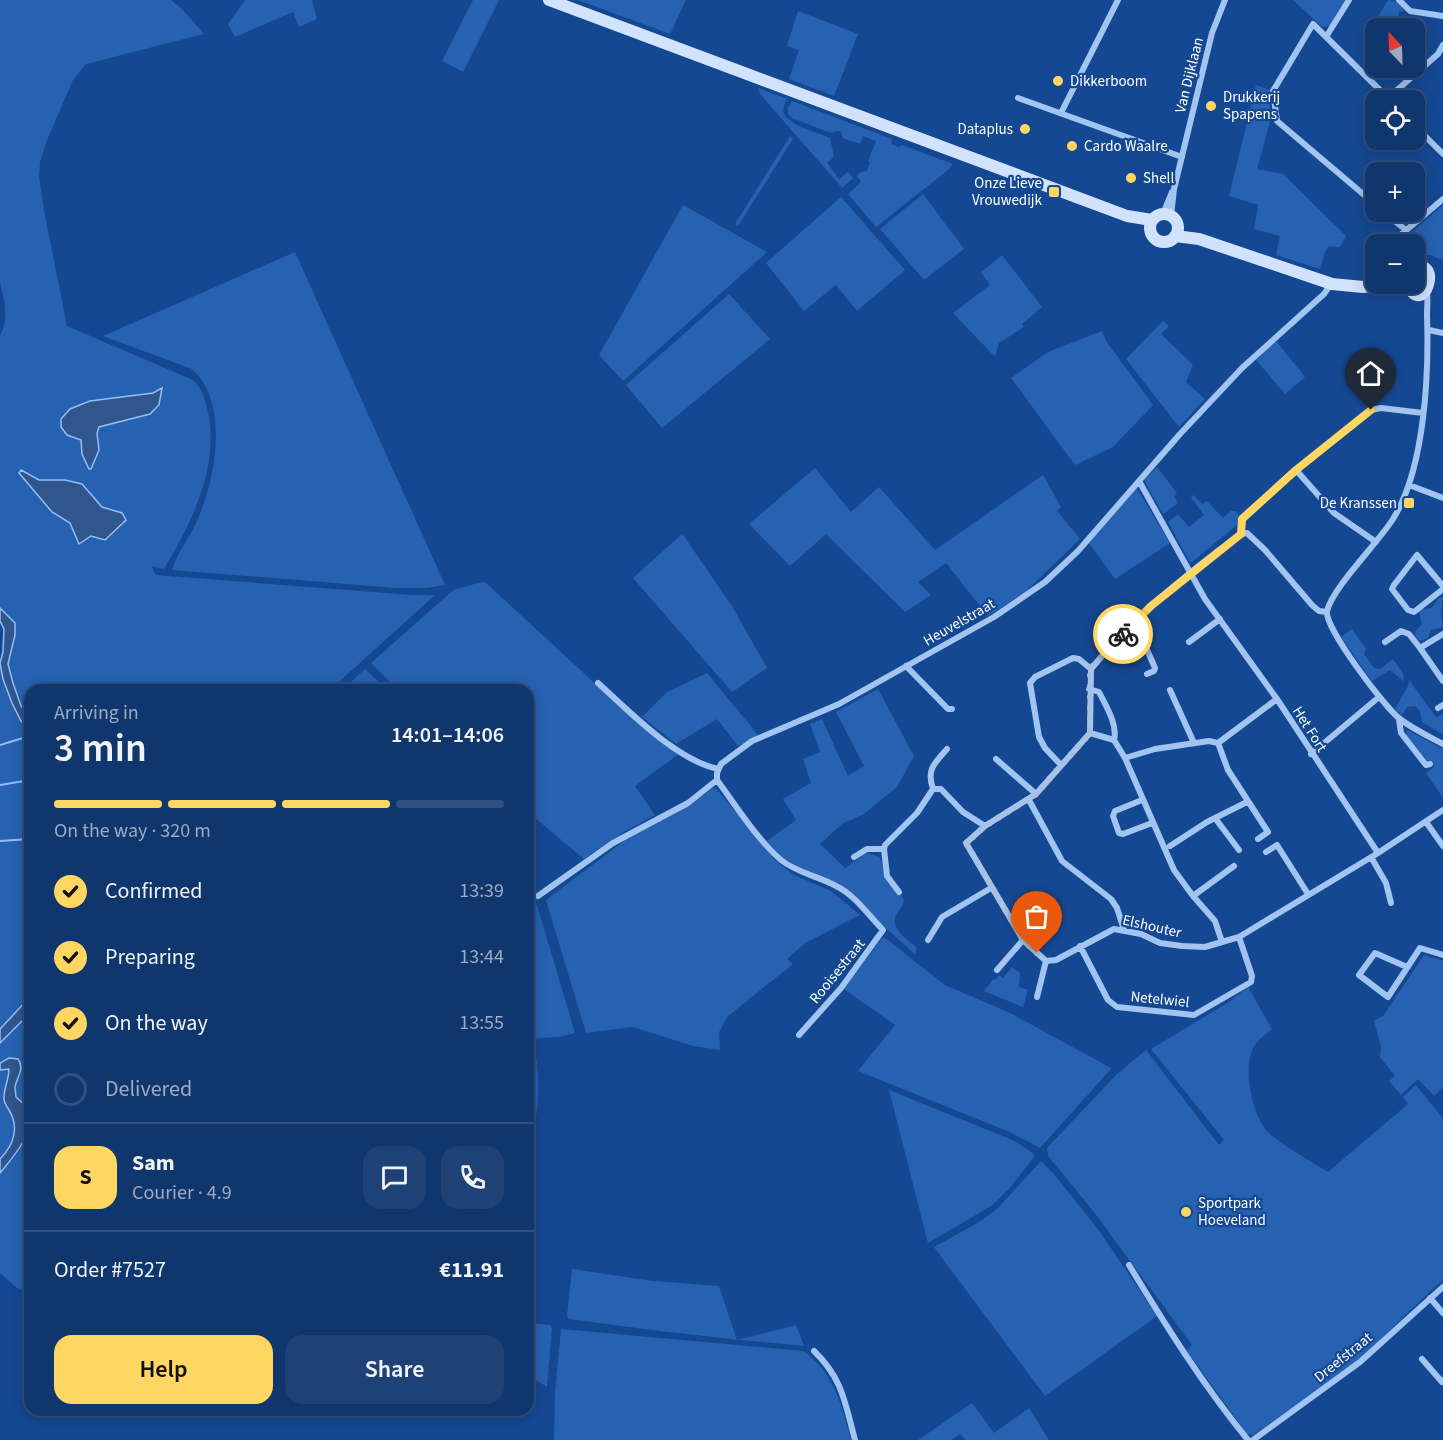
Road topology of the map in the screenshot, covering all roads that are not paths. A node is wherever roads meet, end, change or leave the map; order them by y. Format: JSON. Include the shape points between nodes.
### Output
{"nodes":[{"id":1,"x":549,"y":0,"type":"edge"},
{"id":2,"x":1118,"y":0,"type":"edge"},
{"id":3,"x":1225,"y":0,"type":"edge"},
{"id":4,"x":1349,"y":0,"type":"edge"},
{"id":5,"x":1399,"y":0,"type":"edge"},
{"id":6,"x":1443,"y":16,"type":"edge"},
{"id":7,"x":1326,"y":37,"type":"junction"},
{"id":8,"x":1443,"y":45,"type":"edge"},
{"id":9,"x":1380,"y":90,"type":"edge"},
{"id":10,"x":1399,"y":90,"type":"edge"},
{"id":11,"x":1018,"y":98,"type":"dead end"},
{"id":12,"x":1062,"y":113,"type":"junction"},
{"id":13,"x":1425,"y":136,"type":"edge"},
{"id":14,"x":1443,"y":154,"type":"edge"},
{"id":15,"x":1182,"y":157,"type":"junction"},
{"id":16,"x":1365,"y":196,"type":"edge"},
{"id":17,"x":1443,"y":199,"type":"edge"},
{"id":18,"x":1159,"y":220,"type":"junction"},
{"id":19,"x":1396,"y":222,"type":"edge"},
{"id":20,"x":1406,"y":230,"type":"junction"},
{"id":21,"x":1176,"y":232,"type":"junction"},
{"id":22,"x":1401,"y":234,"type":"edge"},
{"id":23,"x":1425,"y":267,"type":"edge"},
{"id":24,"x":1427,"y":282,"type":"edge"},
{"id":25,"x":1332,"y":284,"type":"junction"},
{"id":26,"x":1365,"y":287,"type":"edge"},
{"id":27,"x":1429,"y":330,"type":"junction"},
{"id":28,"x":1443,"y":333,"type":"edge"},
{"id":29,"x":1423,"y":413,"type":"junction"},
{"id":30,"x":1296,"y":470,"type":"junction"},
{"id":31,"x":1139,"y":480,"type":"junction"},
{"id":32,"x":1409,"y":485,"type":"junction"},
{"id":33,"x":1443,"y":498,"type":"edge"},
{"id":34,"x":1241,"y":534,"type":"junction"},
{"id":35,"x":1376,"y":542,"type":"junction"},
{"id":36,"x":1191,"y":572,"type":"junction"},
{"id":37,"x":1443,"y":588,"type":"edge"},
{"id":38,"x":1327,"y":612,"type":"junction"},
{"id":39,"x":1220,"y":619,"type":"junction"},
{"id":40,"x":1135,"y":622,"type":"junction"},
{"id":41,"x":1443,"y":634,"type":"edge"},
{"id":42,"x":1189,"y":642,"type":"dead end"},
{"id":43,"x":1385,"y":642,"type":"dead end"},
{"id":44,"x":1420,"y":648,"type":"junction"},
{"id":45,"x":906,"y":666,"type":"junction"},
{"id":46,"x":1090,"y":669,"type":"junction"},
{"id":47,"x":1147,"y":674,"type":"dead end"},
{"id":48,"x":1443,"y":681,"type":"edge"},
{"id":49,"x":598,"y":683,"type":"dead end"},
{"id":50,"x":1089,"y":688,"type":"junction"},
{"id":51,"x":1170,"y":690,"type":"dead end"},
{"id":52,"x":1379,"y":697,"type":"junction"},
{"id":53,"x":1278,"y":699,"type":"junction"},
{"id":54,"x":952,"y":709,"type":"dead end"},
{"id":55,"x":1399,"y":719,"type":"junction"},
{"id":56,"x":1090,"y":733,"type":"junction"},
{"id":57,"x":1114,"y":740,"type":"junction"},
{"id":58,"x":1194,"y":743,"type":"junction"},
{"id":59,"x":1218,"y":744,"type":"junction"},
{"id":60,"x":1443,"y":744,"type":"edge"},
{"id":61,"x":947,"y":749,"type":"dead end"},
{"id":62,"x":1311,"y":754,"type":"junction"},
{"id":63,"x":1125,"y":758,"type":"junction"},
{"id":64,"x":996,"y":759,"type":"dead end"},
{"id":65,"x":1430,"y":764,"type":"dead end"},
{"id":66,"x":1061,"y":765,"type":"junction"},
{"id":67,"x":718,"y":769,"type":"junction"},
{"id":68,"x":717,"y":780,"type":"junction"},
{"id":69,"x":933,"y":789,"type":"junction"},
{"id":70,"x":1036,"y":794,"type":"junction"},
{"id":71,"x":1029,"y":800,"type":"junction"},
{"id":72,"x":1142,"y":800,"type":"junction"},
{"id":73,"x":1247,"y":802,"type":"junction"},
{"id":74,"x":1443,"y":810,"type":"edge"},
{"id":75,"x":1215,"y":818,"type":"junction"},
{"id":76,"x":1426,"y":822,"type":"junction"},
{"id":77,"x":1152,"y":823,"type":"junction"},
{"id":78,"x":985,"y":826,"type":"junction"},
{"id":79,"x":1258,"y":839,"type":"dead end"},
{"id":80,"x":1170,"y":846,"type":"dead end"},
{"id":81,"x":1443,"y":846,"type":"edge"},
{"id":82,"x":884,"y":849,"type":"junction"},
{"id":83,"x":1239,"y":850,"type":"dead end"},
{"id":84,"x":1266,"y":852,"type":"dead end"},
{"id":85,"x":1374,"y":855,"type":"junction"},
{"id":86,"x":854,"y":857,"type":"dead end"},
{"id":87,"x":1234,"y":866,"type":"dead end"},
{"id":88,"x":991,"y":888,"type":"junction"},
{"id":89,"x":899,"y":892,"type":"dead end"},
{"id":90,"x":1308,"y":894,"type":"junction"},
{"id":91,"x":538,"y":896,"type":"dead end"},
{"id":92,"x":1193,"y":896,"type":"junction"},
{"id":93,"x":1391,"y":903,"type":"dead end"},
{"id":94,"x":1124,"y":930,"type":"junction"},
{"id":95,"x":1239,"y":937,"type":"junction"},
{"id":96,"x":928,"y":940,"type":"dead end"},
{"id":97,"x":1023,"y":940,"type":"junction"},
{"id":98,"x":1222,"y":942,"type":"junction"},
{"id":99,"x":1080,"y":946,"type":"junction"},
{"id":100,"x":1443,"y":955,"type":"edge"},
{"id":101,"x":1046,"y":961,"type":"junction"},
{"id":102,"x":1407,"y":967,"type":"junction"},
{"id":103,"x":997,"y":970,"type":"dead end"},
{"id":104,"x":1037,"y":997,"type":"dead end"},
{"id":105,"x":799,"y":1035,"type":"dead end"},
{"id":106,"x":1129,"y":1265,"type":"dead end"},
{"id":107,"x":1443,"y":1287,"type":"edge"},
{"id":108,"x":1430,"y":1298,"type":"junction"},
{"id":109,"x":1443,"y":1313,"type":"edge"},
{"id":110,"x":814,"y":1351,"type":"dead end"},
{"id":111,"x":1422,"y":1359,"type":"dead end"},
{"id":112,"x":1443,"y":1380,"type":"edge"},
{"id":113,"x":855,"y":1440,"type":"edge"},
{"id":114,"x":1248,"y":1440,"type":"edge"},
{"id":115,"x":1253,"y":1440,"type":"edge"}],
"edges":[{"from":1,"to":18,"type":"main road","via":[[1127,216]]},
{"from":2,"to":12,"type":"street"},
{"from":3,"to":15,"type":"street","name":"Van Dijklaan","via":[[1212,33]]},
{"from":4,"to":7,"type":"street"},
{"from":5,"to":6,"type":"street","via":[[1410,11]]},
{"from":7,"to":9,"type":"street"},
{"from":7,"to":16,"type":"street","via":[[1313,24],[1273,91],[1277,121]]},
{"from":8,"to":10,"type":"street"},
{"from":11,"to":12,"type":"street"},
{"from":12,"to":15,"type":"street"},
{"from":13,"to":14,"type":"street"},
{"from":15,"to":18,"type":"street","name":"Van Dijklaan","via":[[1174,189]]},
{"from":17,"to":20,"type":"street"},
{"from":18,"to":21,"type":"main road","via":[[1174,219]]},
{"from":18,"to":21,"type":"main road","via":[[1154,237],[1162,241],[1171,239]]},
{"from":19,"to":20,"type":"street"},
{"from":20,"to":22,"type":"street"},
{"from":21,"to":25,"type":"main road","via":[[1187,230],[1199,240]]},
{"from":23,"to":24,"type":"main road"},
{"from":24,"to":27,"type":"street"},
{"from":25,"to":26,"type":"main road"},
{"from":25,"to":31,"type":"street","name":"Heuvelstraat","via":[[1242,368]]},
{"from":27,"to":28,"type":"street"},
{"from":27,"to":29,"type":"street"},
{"from":29,"to":30,"type":"street","via":[[1371,410]]},
{"from":29,"to":32,"type":"street"},
{"from":30,"to":34,"type":"street","via":[[1242,519]]},
{"from":30,"to":35,"type":"street","via":[[1335,513]]},
{"from":31,"to":36,"type":"street","name":"Het Fort"},
{"from":31,"to":45,"type":"street","name":"Heuvelstraat","via":[[1078,551],[1045,582],[994,617]]},
{"from":32,"to":33,"type":"street"},
{"from":32,"to":35,"type":"street","via":[[1394,517]]},
{"from":34,"to":36,"type":"street"},
{"from":34,"to":38,"type":"street","via":[[1250,535],[1312,605]]},
{"from":35,"to":38,"type":"street","via":[[1338,590]]},
{"from":36,"to":39,"type":"street","name":"Het Fort"},
{"from":36,"to":40,"type":"street"},
{"from":37,"to":37,"type":"street","via":[[1417,555],[1392,589],[1414,612]]},
{"from":38,"to":52,"type":"street","via":[[1334,633]]},
{"from":39,"to":42,"type":"street"},
{"from":39,"to":53,"type":"street","name":"Het Fort"},
{"from":40,"to":46,"type":"street"},
{"from":40,"to":47,"type":"street","via":[[1155,668]]},
{"from":41,"to":44,"type":"street"},
{"from":43,"to":44,"type":"street","via":[[1401,631],[1409,634]]},
{"from":44,"to":48,"type":"street"},
{"from":45,"to":54,"type":"street"},
{"from":45,"to":67,"type":"street","name":"Heuvelstraat","via":[[839,704],[752,741]]},
{"from":46,"to":50,"type":"street"},
{"from":46,"to":66,"type":"street","via":[[1073,658],[1030,683],[1039,737]]},
{"from":49,"to":67,"type":"street","via":[[674,747],[699,763]]},
{"from":50,"to":56,"type":"street"},
{"from":50,"to":57,"type":"street","via":[[1099,692],[1105,704],[1116,732]]},
{"from":51,"to":58,"type":"street"},
{"from":52,"to":55,"type":"street"},
{"from":52,"to":62,"type":"street"},
{"from":53,"to":59,"type":"street"},
{"from":53,"to":62,"type":"street","name":"Het Fort"},
{"from":55,"to":60,"type":"street"},
{"from":55,"to":65,"type":"street","via":[[1401,733],[1426,765]]},
{"from":56,"to":57,"type":"street"},
{"from":56,"to":66,"type":"street"},
{"from":57,"to":63,"type":"street"},
{"from":58,"to":59,"type":"street"},
{"from":58,"to":63,"type":"street"},
{"from":59,"to":73,"type":"street"},
{"from":61,"to":69,"type":"street","via":[[930,771]]},
{"from":62,"to":85,"type":"street","name":"Het Fort"},
{"from":63,"to":72,"type":"street"},
{"from":64,"to":70,"type":"street"},
{"from":66,"to":70,"type":"street"},
{"from":67,"to":68,"type":"street"},
{"from":68,"to":91,"type":"street","via":[[688,803],[613,843]]},
{"from":68,"to":105,"type":"street","name":"Rooisestraat","via":[[783,862],[847,892],[883,930],[841,988]]},
{"from":69,"to":78,"type":"street","via":[[941,789],[963,812]]},
{"from":69,"to":82,"type":"street"},
{"from":70,"to":71,"type":"street"},
{"from":71,"to":78,"type":"street"},
{"from":71,"to":94,"type":"street","via":[[1062,861],[1111,899]]},
{"from":72,"to":77,"type":"street"},
{"from":72,"to":77,"type":"street","via":[[1114,811],[1119,833]]},
{"from":73,"to":75,"type":"street"},
{"from":73,"to":79,"type":"street","via":[[1268,832]]},
{"from":74,"to":76,"type":"street","name":"Elshouter"},
{"from":75,"to":80,"type":"street"},
{"from":75,"to":83,"type":"street"},
{"from":76,"to":81,"type":"street"},
{"from":76,"to":85,"type":"street","name":"Elshouter"},
{"from":77,"to":92,"type":"street","via":[[1174,870]]},
{"from":78,"to":88,"type":"street","via":[[966,843]]},
{"from":82,"to":86,"type":"street","via":[[867,849]]},
{"from":82,"to":89,"type":"street","via":[[887,876]]},
{"from":84,"to":90,"type":"street","via":[[1277,845]]},
{"from":85,"to":90,"type":"street","name":"Elshouter"},
{"from":85,"to":93,"type":"street","name":"Het Fort"},
{"from":87,"to":92,"type":"street"},
{"from":88,"to":96,"type":"street","via":[[942,917]]},
{"from":88,"to":97,"type":"street"},
{"from":90,"to":95,"type":"street","name":"Elshouter"},
{"from":92,"to":98,"type":"street","via":[[1215,921]]},
{"from":94,"to":98,"type":"street","name":"Elshouter","via":[[1182,946]]},
{"from":94,"to":99,"type":"street","name":"Elshouter","via":[[1114,929]]},
{"from":95,"to":98,"type":"street","name":"Elshouter"},
{"from":95,"to":99,"type":"street","name":"Netelwiel","via":[[1251,982],[1194,1015],[1117,1007],[1108,1000]]},
{"from":97,"to":101,"type":"street"},
{"from":97,"to":103,"type":"street"},
{"from":99,"to":101,"type":"street","name":"Elshouter","via":[[1056,960]]},
{"from":100,"to":102,"type":"street","via":[[1420,948]]},
{"from":101,"to":104,"type":"street"},
{"from":102,"to":102,"type":"street","via":[[1375,953],[1359,975],[1388,997]]},
{"from":106,"to":114,"type":"street","via":[[1186,1357]]},
{"from":107,"to":108,"type":"street","name":"Dreefstraat"},
{"from":108,"to":109,"type":"street"},
{"from":108,"to":115,"type":"street","name":"Dreefstraat","via":[[1360,1362]]},
{"from":110,"to":113,"type":"street","via":[[841,1386]]},
{"from":111,"to":112,"type":"street"}]}
